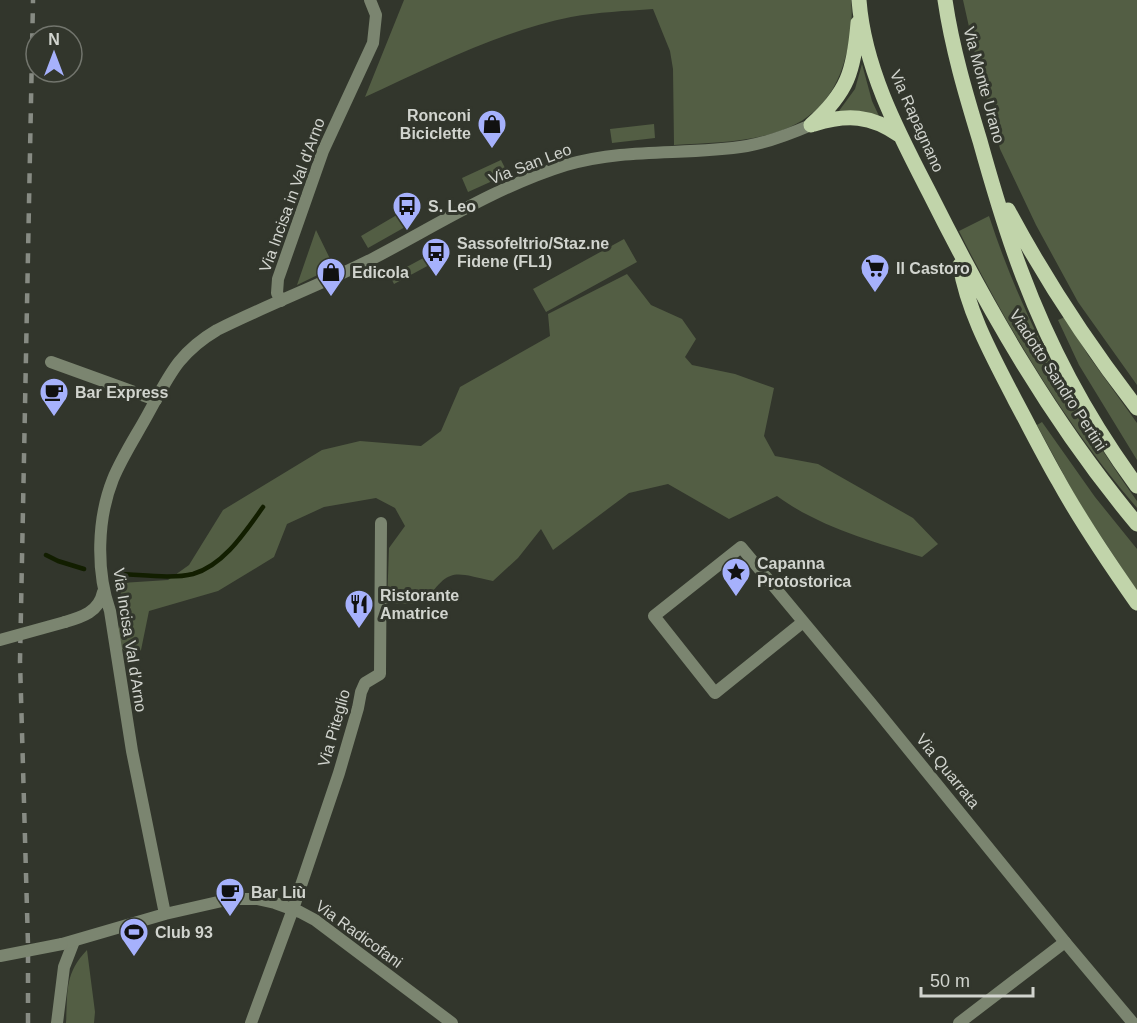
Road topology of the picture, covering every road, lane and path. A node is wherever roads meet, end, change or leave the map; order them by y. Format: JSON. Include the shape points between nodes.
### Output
{"nodes":[{"id":1,"x":370,"y":0,"type":"edge"},
{"id":2,"x":945,"y":0,"type":"edge"},
{"id":3,"x":859,"y":3,"type":"edge"},
{"id":4,"x":811,"y":125,"type":"junction"},
{"id":5,"x":900,"y":135,"type":"junction"},
{"id":6,"x":990,"y":178,"type":"junction"},
{"id":7,"x":958,"y":250,"type":"junction"},
{"id":8,"x":281,"y":301,"type":"junction"},
{"id":9,"x":51,"y":362,"type":"dead end"},
{"id":10,"x":156,"y":400,"type":"junction"},
{"id":11,"x":1137,"y":408,"type":"edge"},
{"id":12,"x":1137,"y":486,"type":"edge"},
{"id":13,"x":381,"y":523,"type":"dead end"},
{"id":14,"x":1137,"y":524,"type":"edge"},
{"id":15,"x":103,"y":591,"type":"junction"},
{"id":16,"x":1137,"y":603,"type":"edge"},
{"id":17,"x":803,"y":622,"type":"junction"},
{"id":18,"x":0,"y":640,"type":"edge"},
{"id":19,"x":292,"y":909,"type":"junction"},
{"id":20,"x":165,"y":914,"type":"junction"},
{"id":21,"x":68,"y":942,"type":"junction"},
{"id":22,"x":1065,"y":942,"type":"junction"},
{"id":23,"x":0,"y":956,"type":"edge"},
{"id":24,"x":449,"y":1022,"type":"edge"},
{"id":25,"x":57,"y":1023,"type":"edge"},
{"id":26,"x":251,"y":1023,"type":"edge"},
{"id":27,"x":959,"y":1023,"type":"edge"},
{"id":28,"x":1133,"y":1023,"type":"edge"}],
"edges":[{"from":1,"to":8,"type":"street","name":"Via Incisa in Val d'Arno","via":[[376,15],[373,43],[323,151],[278,279]]},
{"from":2,"to":6,"type":"main road","name":"Via Monte Urano","via":[[961,77]]},
{"from":3,"to":4,"type":"main road","via":[[854,57],[845,87]]},
{"from":3,"to":5,"type":"main road","name":"Via Rapagnano","via":[[878,81]]},
{"from":4,"to":5,"type":"main road","via":[[864,118],[880,122]]},
{"from":4,"to":8,"type":"street","name":"Via San Leo","via":[[748,145],[639,152],[566,166],[519,183]]},
{"from":5,"to":7,"type":"main road","name":"Via Rapagnano"},
{"from":6,"to":11,"type":"main road","via":[[1039,265]]},
{"from":6,"to":12,"type":"main road","name":"Viadotto Sandro Pertini","via":[[1020,268],[1050,338],[1090,412]]},
{"from":7,"to":14,"type":"main road","name":"Viadotto Sandro Pertini","via":[[1000,329],[1045,399]]},
{"from":7,"to":16,"type":"main road","via":[[970,304],[1006,382],[1058,480]]},
{"from":8,"to":10,"type":"street","name":"Via Incisa Val d'Arno","via":[[217,330],[194,346],[173,369]]},
{"from":9,"to":10,"type":"street"},
{"from":10,"to":15,"type":"street","name":"Via Incisa Val d'Arno","via":[[117,471],[107,500],[100,550]]},
{"from":13,"to":19,"type":"street","name":"Via Piteglio","via":[[380,674],[365,683],[361,692],[339,773]]},
{"from":15,"to":18,"type":"street","bridge":true,"via":[[100,603],[82,617]]},
{"from":15,"to":20,"type":"street","name":"Via Incisa Val d'Arno","via":[[110,611],[132,752]]},
{"from":17,"to":17,"type":"street","name":"Via Quarrata","via":[[715,693],[654,616],[741,547]]},
{"from":17,"to":22,"type":"street","name":"Via Quarrata"},
{"from":19,"to":20,"type":"street","name":"Via Radicofani","via":[[240,898]]},
{"from":19,"to":24,"type":"street","name":"Via Radicofani","via":[[329,930]]},
{"from":19,"to":26,"type":"street","name":"Via Piteglio"},
{"from":20,"to":21,"type":"street","name":"Via Radicofani"},
{"from":21,"to":23,"type":"street","name":"Via Radicofani","bridge":true},
{"from":21,"to":25,"type":"street"},
{"from":22,"to":27,"type":"street"},
{"from":22,"to":28,"type":"street","name":"Via Quarrata"}]}
